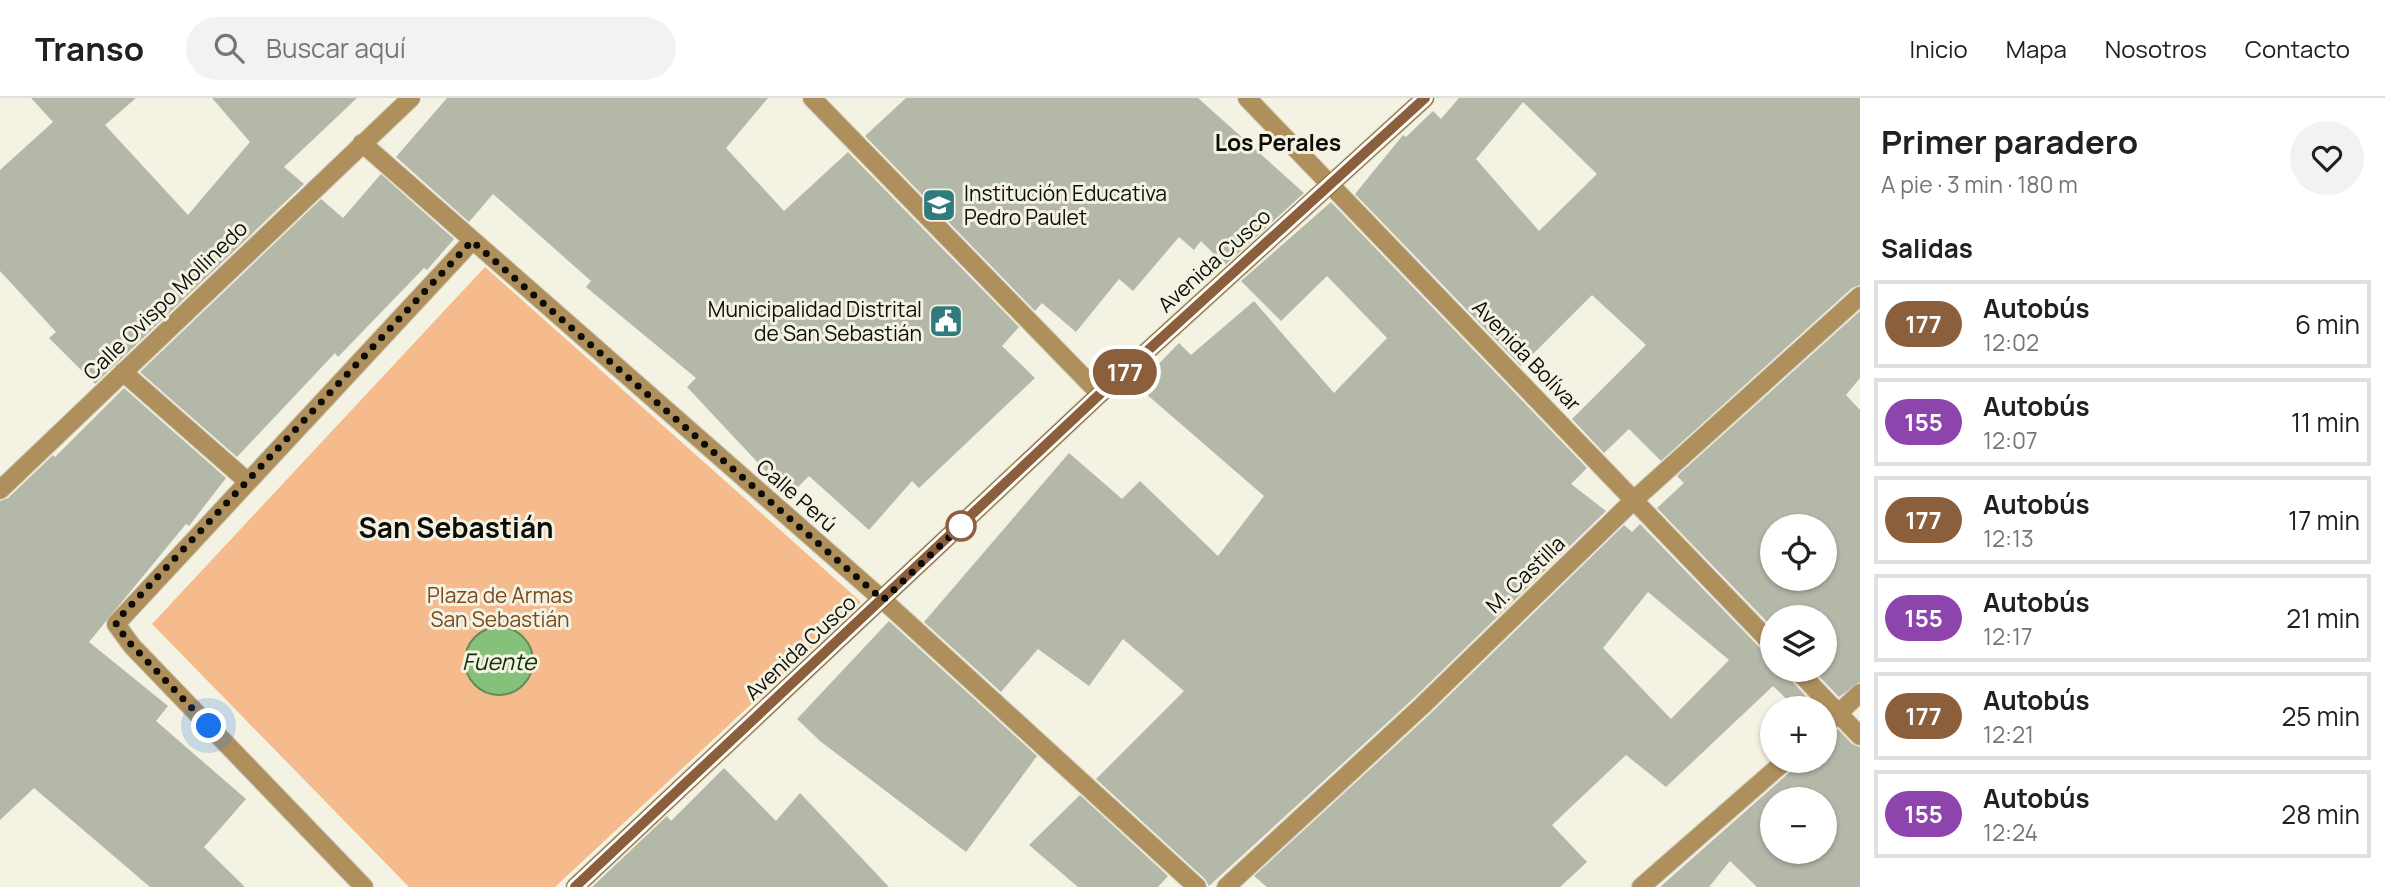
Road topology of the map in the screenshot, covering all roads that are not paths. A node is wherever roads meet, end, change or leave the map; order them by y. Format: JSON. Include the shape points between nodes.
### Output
{"nodes":[{"id":1,"x":411,"y":98,"type":"edge"},
{"id":2,"x":812,"y":98,"type":"edge"},
{"id":3,"x":1247,"y":98,"type":"edge"},
{"id":4,"x":1425,"y":98,"type":"edge"},
{"id":5,"x":362,"y":143,"type":"junction"},
{"id":6,"x":1331,"y":184,"type":"junction"},
{"id":7,"x":472,"y":241,"type":"junction"},
{"id":8,"x":1860,"y":296,"type":"edge"},
{"id":9,"x":123,"y":372,"type":"junction"},
{"id":10,"x":1100,"y":394,"type":"junction"},
{"id":11,"x":247,"y":481,"type":"junction"},
{"id":12,"x":0,"y":490,"type":"edge"},
{"id":13,"x":1634,"y":499,"type":"junction"},
{"id":14,"x":883,"y":600,"type":"junction"},
{"id":15,"x":1760,"y":631,"type":"edge"},
{"id":16,"x":1860,"y":693,"type":"edge"},
{"id":17,"x":1837,"y":715,"type":"edge"},
{"id":18,"x":1837,"y":723,"type":"edge"},
{"id":19,"x":1860,"y":736,"type":"edge"},
{"id":20,"x":1771,"y":773,"type":"edge"},
{"id":21,"x":364,"y":887,"type":"edge"},
{"id":22,"x":575,"y":887,"type":"edge"},
{"id":23,"x":1197,"y":887,"type":"edge"},
{"id":24,"x":1226,"y":887,"type":"edge"},
{"id":25,"x":1641,"y":887,"type":"edge"}],
"edges":[{"from":1,"to":5,"type":"street","name":"Calle Ovispo Mollinedo"},
{"from":2,"to":10,"type":"street"},
{"from":3,"to":6,"type":"street","name":"Avenida Bolívar"},
{"from":4,"to":6,"type":"street","name":"Avenida Cusco"},
{"from":5,"to":7,"type":"street","name":"Calle Perú"},
{"from":5,"to":9,"type":"street","name":"Calle Ovispo Mollinedo"},
{"from":6,"to":10,"type":"street","name":"Avenida Cusco"},
{"from":6,"to":13,"type":"street","name":"Avenida Bolívar"},
{"from":7,"to":11,"type":"street"},
{"from":7,"to":14,"type":"street","name":"Calle Perú"},
{"from":8,"to":13,"type":"street","name":"M. Castilla"},
{"from":9,"to":11,"type":"street"},
{"from":9,"to":12,"type":"street","name":"Calle Ovispo Mollinedo"},
{"from":10,"to":14,"type":"street","name":"Avenida Cusco"},
{"from":11,"to":21,"type":"street","via":[[116,624]]},
{"from":13,"to":15,"type":"street","name":"Avenida Bolívar"},
{"from":13,"to":24,"type":"street","name":"M. Castilla","via":[[1422,706]]},
{"from":14,"to":22,"type":"street","name":"Avenida Cusco"},
{"from":14,"to":23,"type":"street","name":"Calle Perú"},
{"from":16,"to":17,"type":"street"},
{"from":18,"to":19,"type":"street"},
{"from":20,"to":25,"type":"street"}]}
